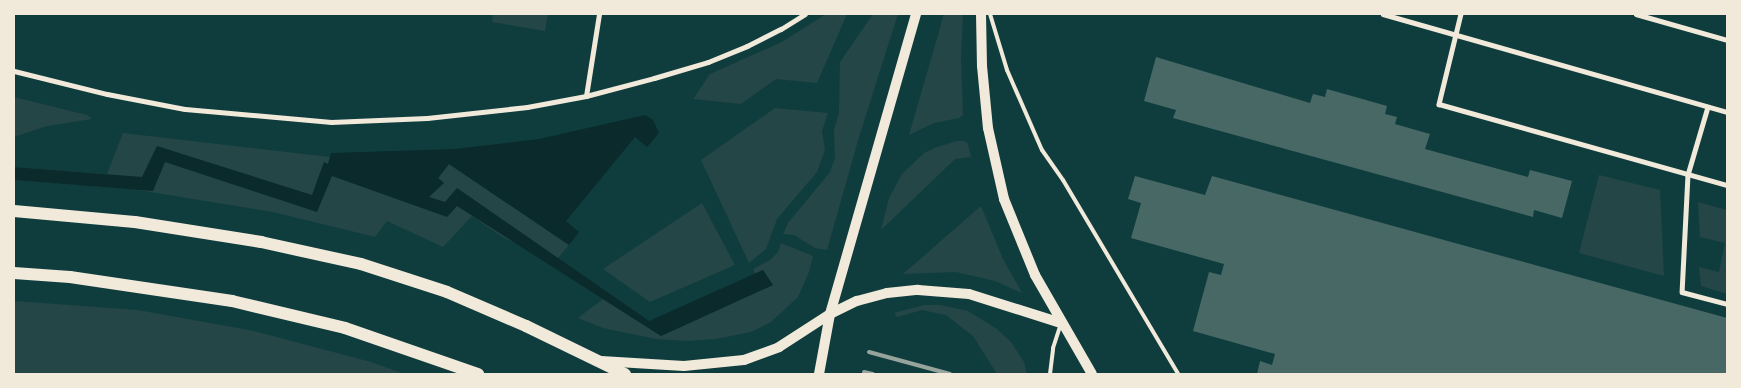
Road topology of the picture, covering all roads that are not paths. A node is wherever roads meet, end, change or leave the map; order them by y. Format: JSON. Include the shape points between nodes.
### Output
{"nodes":[{"id":1,"x":599,"y":14,"type":"edge"},
{"id":2,"x":805,"y":14,"type":"edge"},
{"id":3,"x":916,"y":14,"type":"edge"},
{"id":4,"x":981,"y":14,"type":"edge"},
{"id":5,"x":990,"y":14,"type":"edge"},
{"id":6,"x":1383,"y":14,"type":"edge"},
{"id":7,"x":1461,"y":14,"type":"edge"},
{"id":8,"x":1636,"y":14,"type":"edge"},
{"id":9,"x":1456,"y":35,"type":"junction"},
{"id":10,"x":1727,"y":40,"type":"edge"},
{"id":11,"x":14,"y":71,"type":"edge"},
{"id":12,"x":586,"y":96,"type":"junction"},
{"id":13,"x":1708,"y":107,"type":"junction"},
{"id":14,"x":1727,"y":112,"type":"edge"},
{"id":15,"x":1688,"y":174,"type":"junction"},
{"id":16,"x":1727,"y":185,"type":"edge"},
{"id":17,"x":14,"y":211,"type":"edge"},
{"id":18,"x":14,"y":273,"type":"edge"},
{"id":19,"x":1727,"y":304,"type":"edge"},
{"id":20,"x":830,"y":314,"type":"junction"},
{"id":21,"x":1061,"y":323,"type":"junction"},
{"id":22,"x":598,"y":360,"type":"junction"},
{"id":23,"x":478,"y":374,"type":"edge"},
{"id":24,"x":625,"y":374,"type":"edge"},
{"id":25,"x":819,"y":374,"type":"edge"},
{"id":26,"x":1050,"y":374,"type":"edge"},
{"id":27,"x":1092,"y":374,"type":"edge"},
{"id":28,"x":1178,"y":374,"type":"edge"}],
"edges":[{"from":1,"to":12,"type":"street"},
{"from":2,"to":12,"type":"street","via":[[781,29],[708,62]]},
{"from":3,"to":20,"type":"main road"},
{"from":4,"to":21,"type":"main road","via":[[988,128],[998,179],[1024,250]]},
{"from":5,"to":28,"type":"lane","via":[[1007,70],[1042,150]]},
{"from":6,"to":9,"type":"street"},
{"from":7,"to":9,"type":"street"},
{"from":8,"to":10,"type":"street"},
{"from":9,"to":13,"type":"street"},
{"from":9,"to":15,"type":"street","via":[[1439,104]]},
{"from":11,"to":12,"type":"street","via":[[107,94],[185,108],[331,122],[474,114]]},
{"from":13,"to":14,"type":"street"},
{"from":13,"to":15,"type":"street"},
{"from":15,"to":16,"type":"street"},
{"from":15,"to":19,"type":"street","via":[[1682,292]]},
{"from":17,"to":22,"type":"main road","via":[[135,222],[261,242],[361,264],[447,292]]},
{"from":18,"to":23,"type":"main road","via":[[70,277],[232,301],[345,328]]},
{"from":20,"to":21,"type":"main road","via":[[873,296],[918,290],[993,300]]},
{"from":20,"to":22,"type":"main road","via":[[793,339],[744,360],[662,366]]},
{"from":20,"to":25,"type":"main road"},
{"from":21,"to":26,"type":"lane","via":[[1053,348]]},
{"from":21,"to":27,"type":"main road"},
{"from":22,"to":24,"type":"main road"}]}
